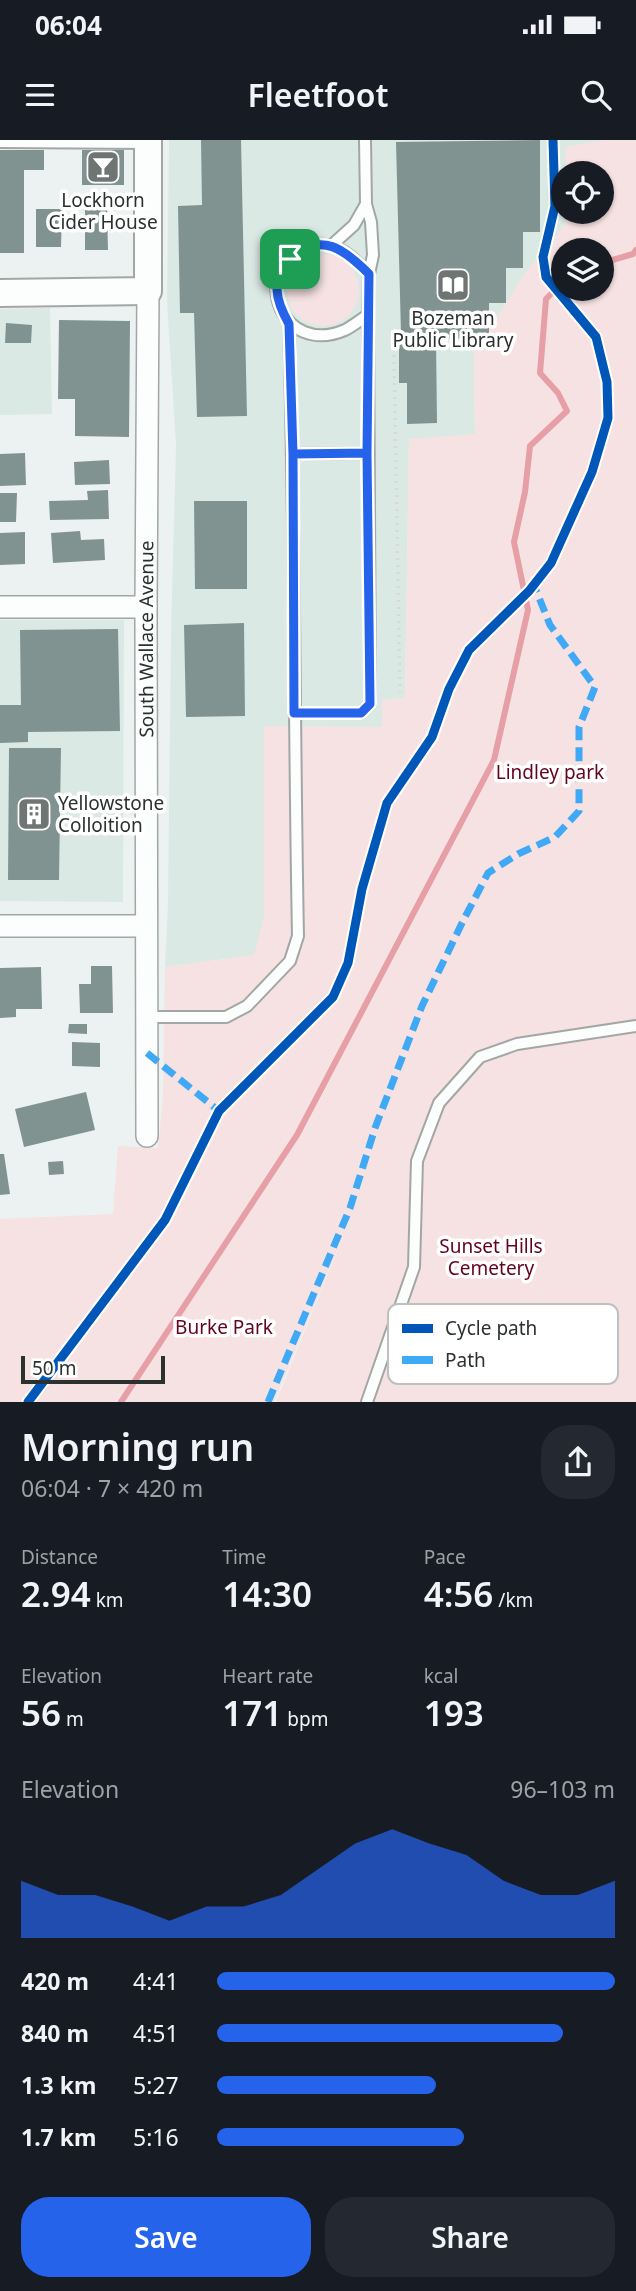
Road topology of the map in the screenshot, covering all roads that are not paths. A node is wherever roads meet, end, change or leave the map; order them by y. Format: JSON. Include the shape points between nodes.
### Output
{"nodes":[{"id":1,"x":365,"y":140,"type":"edge"},
{"id":2,"x":148,"y":141,"type":"edge"},
{"id":3,"x":0,"y":142,"type":"edge"},
{"id":4,"x":366,"y":204,"type":"junction"},
{"id":5,"x":332,"y":246,"type":"junction"},
{"id":6,"x":369,"y":274,"type":"junction"},
{"id":7,"x":148,"y":291,"type":"junction"},
{"id":8,"x":0,"y":293,"type":"edge"},
{"id":9,"x":368,"y":315,"type":"junction"},
{"id":10,"x":289,"y":324,"type":"junction"},
{"id":11,"x":367,"y":453,"type":"junction"},
{"id":12,"x":293,"y":454,"type":"junction"},
{"id":13,"x":0,"y":607,"type":"edge"},
{"id":14,"x":146,"y":607,"type":"junction"},
{"id":15,"x":294,"y":713,"type":"junction"},
{"id":16,"x":0,"y":926,"type":"edge"},
{"id":17,"x":146,"y":926,"type":"junction"},
{"id":18,"x":147,"y":1017,"type":"junction"},
{"id":19,"x":636,"y":1026,"type":"edge"},
{"id":20,"x":147,"y":1136,"type":"dead end"},
{"id":21,"x":402,"y":1304,"type":"edge"},
{"id":22,"x":388,"y":1345,"type":"edge"},
{"id":23,"x":367,"y":1402,"type":"edge"}],
"edges":[{"from":1,"to":4,"type":"lane"},
{"from":2,"to":3,"type":"lane"},
{"from":2,"to":7,"type":"street","name":"South Wallace Avenue"},
{"from":4,"to":5,"type":"lane","via":[[354,225]]},
{"from":4,"to":6,"type":"lane","via":[[373,255]]},
{"from":5,"to":6,"type":"lane"},
{"from":5,"to":10,"type":"lane","via":[[298,251],[281,270],[277,296]]},
{"from":6,"to":9,"type":"lane"},
{"from":7,"to":8,"type":"street"},
{"from":7,"to":14,"type":"street","name":"South Wallace Avenue"},
{"from":9,"to":10,"type":"lane","via":[[331,334],[314,335]]},
{"from":9,"to":11,"type":"lane"},
{"from":10,"to":12,"type":"lane"},
{"from":11,"to":12,"type":"lane"},
{"from":11,"to":15,"type":"lane","via":[[370,704],[361,713]]},
{"from":12,"to":15,"type":"lane"},
{"from":13,"to":14,"type":"street"},
{"from":14,"to":17,"type":"street","name":"South Wallace Avenue"},
{"from":15,"to":18,"type":"lane","via":[[298,936],[290,961],[247,1006],[226,1017]]},
{"from":16,"to":17,"type":"street"},
{"from":17,"to":18,"type":"street","name":"South Wallace Avenue"},
{"from":18,"to":20,"type":"street","name":"South Wallace Avenue"},
{"from":19,"to":21,"type":"lane","via":[[517,1044],[480,1057],[439,1103],[417,1161],[414,1267]]},
{"from":22,"to":23,"type":"lane"}]}
